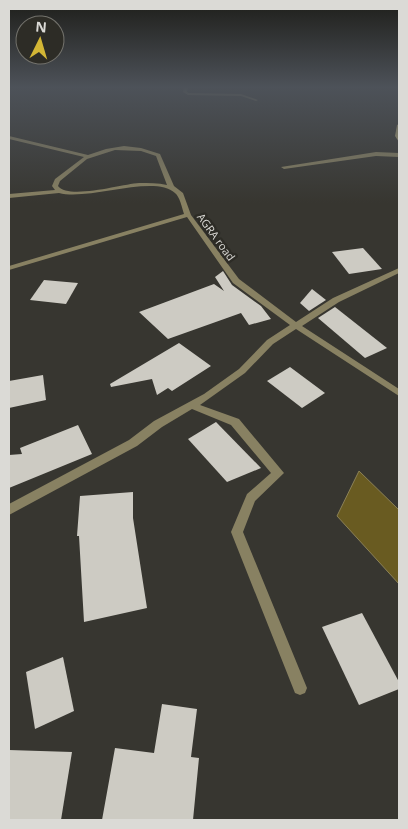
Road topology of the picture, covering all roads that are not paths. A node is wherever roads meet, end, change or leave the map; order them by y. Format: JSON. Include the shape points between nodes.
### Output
{"nodes":[{"id":1,"x":399,"y":125,"type":"edge"},
{"id":2,"x":9,"y":138,"type":"edge"},
{"id":3,"x":399,"y":140,"type":"edge"},
{"id":4,"x":399,"y":155,"type":"edge"},
{"id":5,"x":87,"y":156,"type":"junction"},
{"id":6,"x":284,"y":167,"type":"dead end"},
{"id":7,"x":172,"y":188,"type":"junction"},
{"id":8,"x":59,"y":191,"type":"junction"},
{"id":9,"x":9,"y":196,"type":"edge"},
{"id":10,"x":188,"y":215,"type":"junction"},
{"id":11,"x":9,"y":268,"type":"edge"},
{"id":12,"x":399,"y":270,"type":"edge"},
{"id":13,"x":295,"y":325,"type":"junction"},
{"id":14,"x":399,"y":393,"type":"edge"},
{"id":15,"x":191,"y":405,"type":"junction"},
{"id":16,"x":9,"y":510,"type":"edge"},
{"id":17,"x":300,"y":688,"type":"dead end"}],
"edges":[{"from":1,"to":3,"type":"main road"},
{"from":2,"to":5,"type":"street"},
{"from":4,"to":6,"type":"street","via":[[376,154]]},
{"from":5,"to":7,"type":"street","name":"AGRA road","via":[[132,147],[146,149],[158,155]]},
{"from":5,"to":8,"type":"street","via":[[57,180],[55,186]]},
{"from":7,"to":8,"type":"street","via":[[157,185],[84,193]]},
{"from":7,"to":10,"type":"street","name":"AGRA road","via":[[180,193]]},
{"from":8,"to":9,"type":"street"},
{"from":10,"to":11,"type":"street"},
{"from":10,"to":13,"type":"street","name":"AGRA road","via":[[236,281]]},
{"from":12,"to":13,"type":"street","via":[[336,300]]},
{"from":13,"to":14,"type":"street","name":"AGRA road"},
{"from":13,"to":15,"type":"street","via":[[270,342],[242,371]]},
{"from":15,"to":16,"type":"street","via":[[158,424],[133,444]]},
{"from":15,"to":17,"type":"street","via":[[235,422],[278,473],[251,498],[237,532]]}]}
